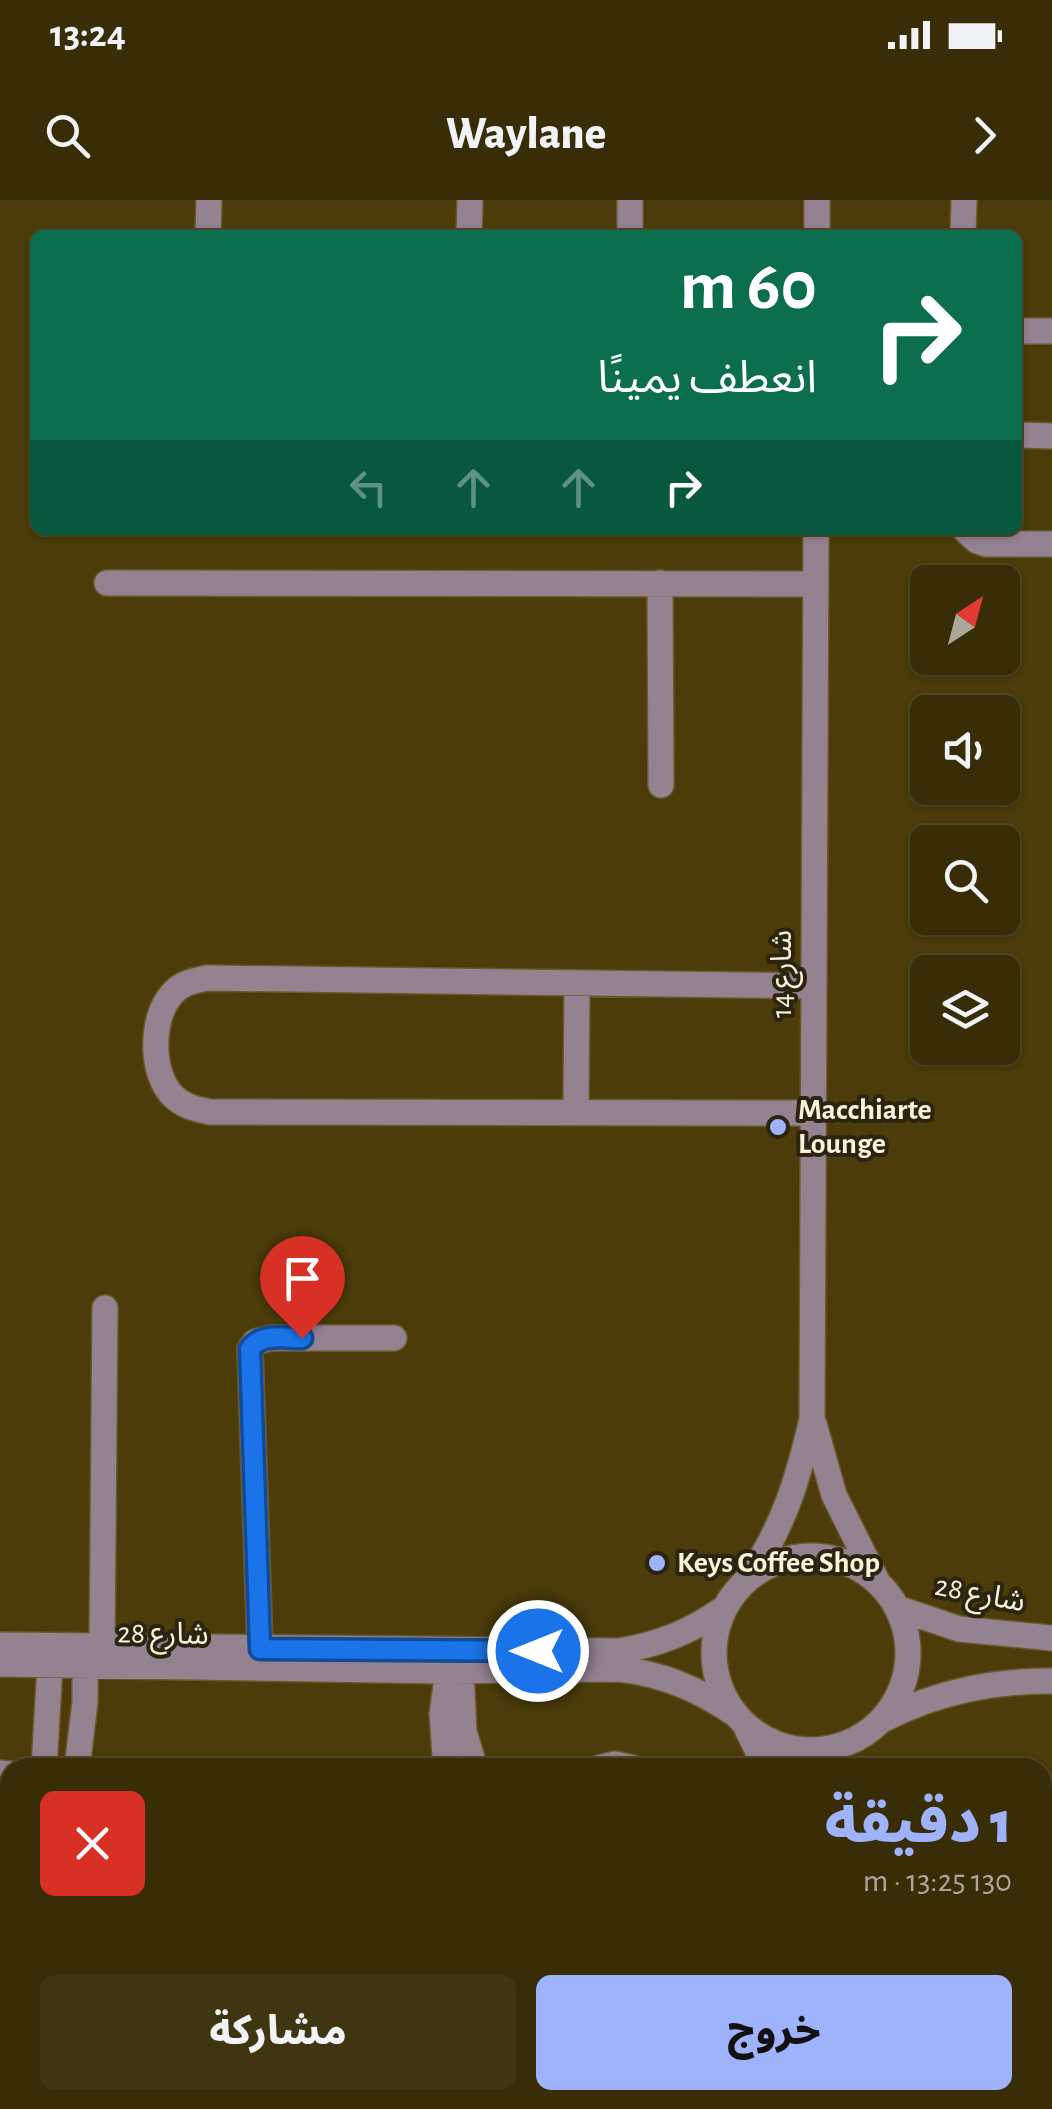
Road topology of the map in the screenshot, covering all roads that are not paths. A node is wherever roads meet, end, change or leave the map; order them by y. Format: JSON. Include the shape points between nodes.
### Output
{"nodes":[{"id":1,"x":208,"y":200,"type":"edge"},
{"id":2,"x":470,"y":200,"type":"edge"},
{"id":3,"x":630,"y":200,"type":"edge"},
{"id":4,"x":818,"y":200,"type":"edge"},
{"id":5,"x":964,"y":200,"type":"edge"},
{"id":6,"x":208,"y":230,"type":"edge"},
{"id":7,"x":469,"y":230,"type":"edge"},
{"id":8,"x":630,"y":230,"type":"edge"},
{"id":9,"x":817,"y":230,"type":"edge"},
{"id":10,"x":964,"y":230,"type":"edge"},
{"id":11,"x":1022,"y":331,"type":"edge"},
{"id":12,"x":1052,"y":331,"type":"edge"},
{"id":13,"x":1022,"y":436,"type":"edge"},
{"id":14,"x":1052,"y":436,"type":"edge"},
{"id":15,"x":816,"y":535,"type":"edge"},
{"id":16,"x":970,"y":535,"type":"edge"},
{"id":17,"x":1052,"y":544,"type":"edge"},
{"id":18,"x":107,"y":583,"type":"dead end"},
{"id":19,"x":660,"y":584,"type":"junction"},
{"id":20,"x":816,"y":584,"type":"junction"},
{"id":21,"x":661,"y":785,"type":"dead end"},
{"id":22,"x":577,"y":984,"type":"junction"},
{"id":23,"x":814,"y":986,"type":"junction"},
{"id":24,"x":576,"y":1111,"type":"junction"},
{"id":25,"x":814,"y":1113,"type":"junction"},
{"id":26,"x":105,"y":1308,"type":"dead end"},
{"id":27,"x":394,"y":1338,"type":"dead end"},
{"id":28,"x":812,"y":1419,"type":"junction"},
{"id":29,"x":749,"y":1578,"type":"junction"},
{"id":30,"x":879,"y":1584,"type":"junction"},
{"id":31,"x":897,"y":1608,"type":"junction"},
{"id":32,"x":723,"y":1609,"type":"junction"},
{"id":33,"x":1052,"y":1638,"type":"edge"},
{"id":34,"x":0,"y":1645,"type":"edge"},
{"id":35,"x":260,"y":1649,"type":"junction"},
{"id":36,"x":94,"y":1656,"type":"junction"},
{"id":37,"x":0,"y":1664,"type":"edge"},
{"id":38,"x":50,"y":1665,"type":"junction"},
{"id":39,"x":454,"y":1670,"type":"junction"},
{"id":40,"x":1052,"y":1681,"type":"edge"},
{"id":41,"x":884,"y":1718,"type":"junction"},
{"id":42,"x":740,"y":1720,"type":"junction"},
{"id":43,"x":860,"y":1738,"type":"junction"},
{"id":44,"x":45,"y":1758,"type":"edge"},
{"id":45,"x":78,"y":1758,"type":"edge"},
{"id":46,"x":445,"y":1758,"type":"edge"},
{"id":47,"x":473,"y":1758,"type":"edge"},
{"id":48,"x":761,"y":1758,"type":"edge"},
{"id":49,"x":845,"y":1758,"type":"edge"}],
"edges":[{"from":1,"to":6,"type":"street"},
{"from":2,"to":7,"type":"street"},
{"from":3,"to":8,"type":"street"},
{"from":4,"to":9,"type":"street"},
{"from":5,"to":10,"type":"street"},
{"from":11,"to":12,"type":"street"},
{"from":13,"to":14,"type":"street"},
{"from":15,"to":20,"type":"street","name":"شارع 14"},
{"from":16,"to":17,"type":"street","via":[[986,544]]},
{"from":18,"to":19,"type":"street"},
{"from":19,"to":20,"type":"street"},
{"from":19,"to":21,"type":"street"},
{"from":20,"to":23,"type":"street","name":"شارع 14"},
{"from":22,"to":23,"type":"street"},
{"from":22,"to":24,"type":"street"},
{"from":22,"to":24,"type":"street","via":[[207,978],[188,982],[162,1007],[157,1058],[173,1096],[210,1112]]},
{"from":23,"to":25,"type":"street","name":"شارع 14"},
{"from":24,"to":25,"type":"street"},
{"from":25,"to":28,"type":"street","name":"شارع 14"},
{"from":26,"to":36,"type":"street"},
{"from":27,"to":35,"type":"street","via":[[271,1338],[250,1349]]},
{"from":28,"to":29,"type":"street","name":"شارع 14","via":[[787,1509]]},
{"from":28,"to":30,"type":"street","name":"شارع 14","via":[[834,1494]]},
{"from":29,"to":30,"type":"street","via":[[801,1556],[856,1567]]},
{"from":29,"to":32,"type":"street"},
{"from":30,"to":31,"type":"street"},
{"from":31,"to":33,"type":"street","name":"شارع 28","via":[[959,1628]]},
{"from":31,"to":41,"type":"street","via":[[905,1630],[906,1677]]},
{"from":32,"to":35,"type":"street","name":"شارع 28","via":[[684,1634],[618,1651]]},
{"from":32,"to":42,"type":"street","via":[[714,1641],[715,1674]]},
{"from":34,"to":36,"type":"street","name":"شارع 28"},
{"from":35,"to":36,"type":"street","name":"شارع 28"},
{"from":36,"to":38,"type":"street","name":"شارع 28"},
{"from":36,"to":39,"type":"street","name":"شارع 28"},
{"from":36,"to":45,"type":"street"},
{"from":37,"to":38,"type":"street","name":"شارع 28"},
{"from":38,"to":44,"type":"street"},
{"from":39,"to":42,"type":"street","name":"شارع 28","via":[[644,1672],[692,1687]]},
{"from":39,"to":46,"type":"street","via":[[442,1714]]},
{"from":39,"to":47,"type":"street"},
{"from":40,"to":41,"type":"street","via":[[961,1688]]},
{"from":41,"to":43,"type":"street"},
{"from":42,"to":43,"type":"street","via":[[788,1748],[836,1748]]},
{"from":42,"to":48,"type":"street"},
{"from":43,"to":49,"type":"street"}]}
